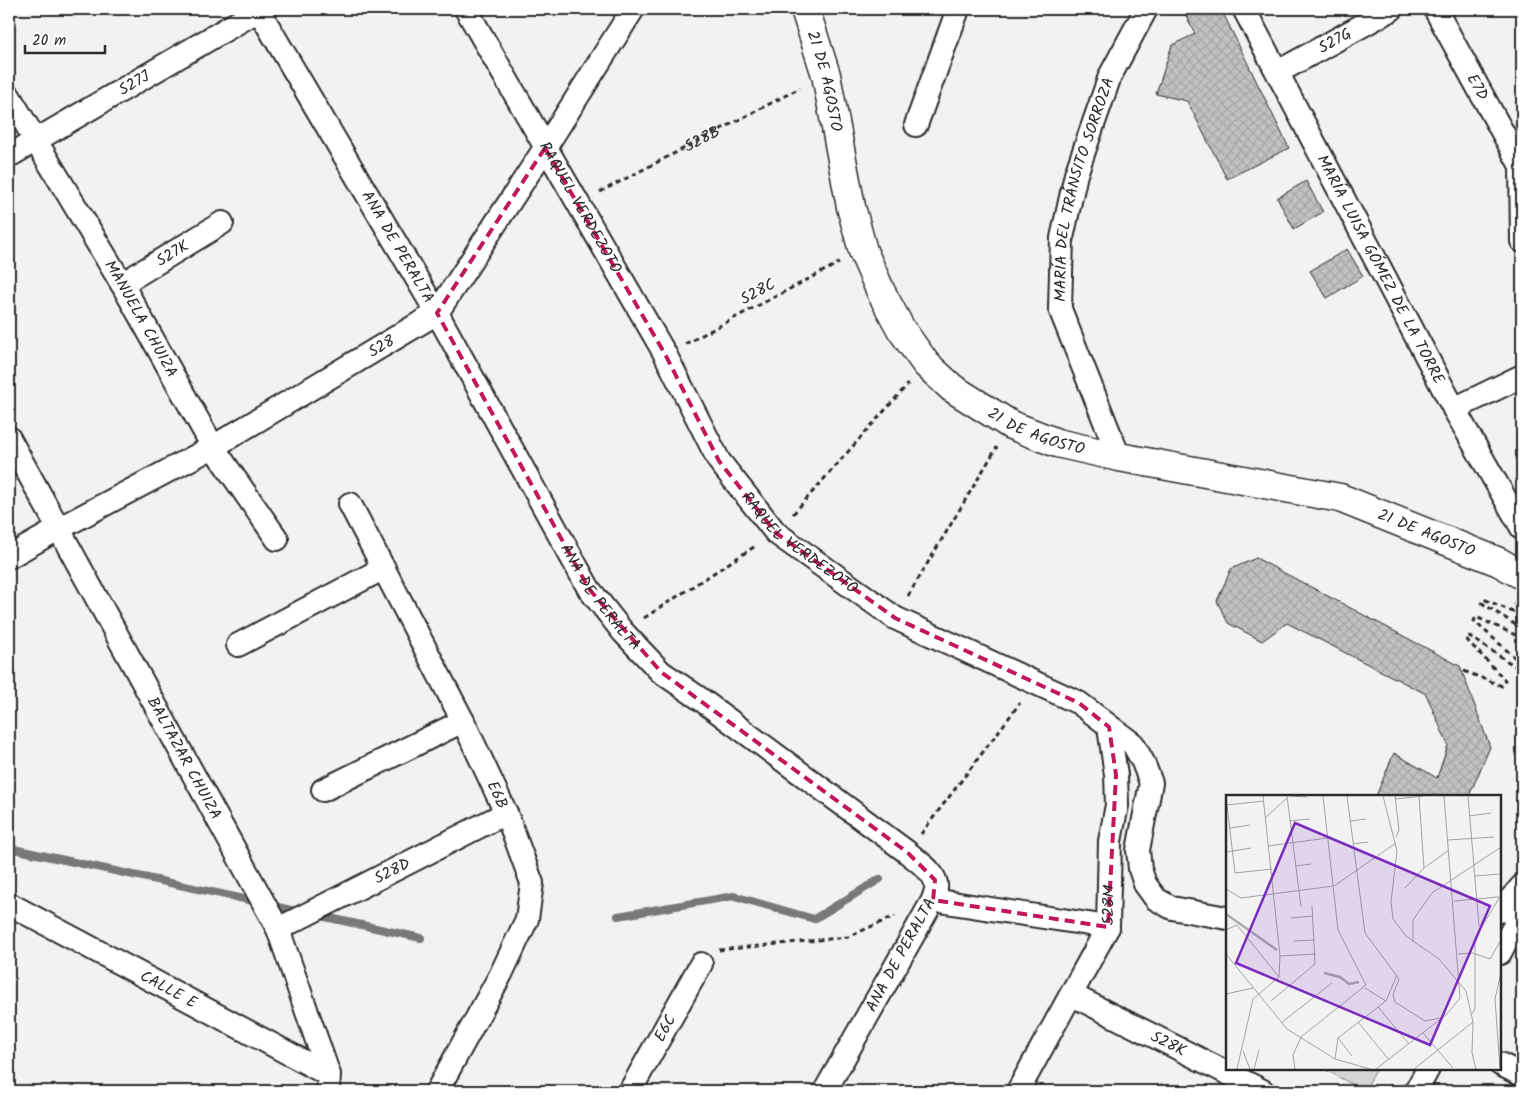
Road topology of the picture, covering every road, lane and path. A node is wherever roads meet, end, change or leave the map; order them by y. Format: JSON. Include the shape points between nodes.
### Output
{"nodes":[{"id":1,"x":259,"y":9,"type":"edge"},
{"id":2,"x":466,"y":9,"type":"edge"},
{"id":3,"x":633,"y":9,"type":"edge"},
{"id":4,"x":805,"y":9,"type":"edge"},
{"id":5,"x":958,"y":9,"type":"edge"},
{"id":6,"x":1146,"y":9,"type":"edge"},
{"id":7,"x":1244,"y":9,"type":"edge"},
{"id":8,"x":1392,"y":9,"type":"edge"},
{"id":9,"x":1434,"y":9,"type":"edge"},
{"id":10,"x":1278,"y":72,"type":"junction"},
{"id":11,"x":826,"y":75,"type":"junction"},
{"id":12,"x":9,"y":96,"type":"edge"},
{"id":13,"x":916,"y":125,"type":"dead end"},
{"id":14,"x":35,"y":141,"type":"junction"},
{"id":15,"x":546,"y":148,"type":"junction"},
{"id":16,"x":9,"y":156,"type":"edge"},
{"id":17,"x":1521,"y":161,"type":"edge"},
{"id":18,"x":579,"y":203,"type":"junction"},
{"id":19,"x":222,"y":223,"type":"dead end"},
{"id":20,"x":1522,"y":241,"type":"edge"},
{"id":21,"x":863,"y":251,"type":"junction"},
{"id":22,"x":122,"y":284,"type":"junction"},
{"id":23,"x":437,"y":313,"type":"junction"},
{"id":24,"x":665,"y":354,"type":"junction"},
{"id":25,"x":1522,"y":376,"type":"edge"},
{"id":26,"x":1454,"y":409,"type":"junction"},
{"id":27,"x":1011,"y":425,"type":"junction"},
{"id":28,"x":9,"y":438,"type":"edge"},
{"id":29,"x":213,"y":447,"type":"junction"},
{"id":30,"x":1119,"y":457,"type":"junction"},
{"id":31,"x":350,"y":504,"type":"dead end"},
{"id":32,"x":1522,"y":528,"type":"edge"},
{"id":33,"x":58,"y":529,"type":"junction"},
{"id":34,"x":277,"y":539,"type":"dead end"},
{"id":35,"x":9,"y":557,"type":"edge"},
{"id":36,"x":384,"y":568,"type":"junction"},
{"id":37,"x":1522,"y":575,"type":"edge"},
{"id":38,"x":1522,"y":616,"type":"edge"},
{"id":39,"x":895,"y":618,"type":"junction"},
{"id":40,"x":1522,"y":629,"type":"edge"},
{"id":41,"x":1522,"y":638,"type":"edge"},
{"id":42,"x":238,"y":645,"type":"dead end"},
{"id":43,"x":1464,"y":671,"type":"dead end"},
{"id":44,"x":1036,"y":682,"type":"junction"},
{"id":45,"x":462,"y":721,"type":"junction"},
{"id":46,"x":1109,"y":727,"type":"junction"},
{"id":47,"x":323,"y":790,"type":"dead end"},
{"id":48,"x":506,"y":813,"type":"junction"},
{"id":49,"x":907,"y":852,"type":"junction"},
{"id":50,"x":1522,"y":886,"type":"edge"},
{"id":51,"x":933,"y":900,"type":"junction"},
{"id":52,"x":9,"y":904,"type":"edge"},
{"id":53,"x":1501,"y":911,"type":"edge"},
{"id":54,"x":1522,"y":911,"type":"edge"},
{"id":55,"x":1226,"y":918,"type":"edge"},
{"id":56,"x":1108,"y":927,"type":"junction"},
{"id":57,"x":278,"y":929,"type":"junction"},
{"id":58,"x":1501,"y":952,"type":"edge"},
{"id":59,"x":701,"y":964,"type":"joint"},
{"id":60,"x":1072,"y":995,"type":"junction"},
{"id":61,"x":1501,"y":1064,"type":"edge"},
{"id":62,"x":1427,"y":1070,"type":"edge"},
{"id":63,"x":1522,"y":1075,"type":"edge"},
{"id":64,"x":328,"y":1083,"type":"edge"},
{"id":65,"x":437,"y":1091,"type":"edge"},
{"id":66,"x":630,"y":1091,"type":"edge"},
{"id":67,"x":825,"y":1091,"type":"edge"},
{"id":68,"x":1018,"y":1091,"type":"edge"},
{"id":69,"x":1263,"y":1091,"type":"edge"},
{"id":70,"x":1416,"y":1091,"type":"edge"}],
"edges":[{"from":1,"to":14,"type":"street","name":"S27J"},
{"from":1,"to":23,"type":"street","name":"ANA DE PERALTA"},
{"from":2,"to":15,"type":"street","name":"RAQUEL VERDEZOTO"},
{"from":3,"to":15,"type":"street","name":"S28"},
{"from":4,"to":11,"type":"street","name":"21 DE AGOSTO"},
{"from":5,"to":13,"type":"street"},
{"from":6,"to":30,"type":"street","name":"MARÍA DEL TRÁNSITO SORROZA","via":[[1110,76],[1076,174],[1062,238],[1060,308]]},
{"from":7,"to":10,"type":"street","name":"MARÍA LUISA GÓMEZ DE LA TORRE"},
{"from":8,"to":10,"type":"street","name":"S27G"},
{"from":9,"to":17,"type":"street","name":"E7D"},
{"from":10,"to":26,"type":"street","name":"MARÍA LUISA GÓMEZ DE LA TORRE"},
{"from":11,"to":18,"type":"path","name":"S28B"},
{"from":11,"to":21,"type":"street","name":"21 DE AGOSTO","via":[[851,208]]},
{"from":12,"to":14,"type":"street","name":"MANUELA CHUIZA"},
{"from":14,"to":16,"type":"street","name":"S27J"},
{"from":14,"to":22,"type":"street","name":"MANUELA CHUIZA"},
{"from":15,"to":18,"type":"street","name":"RAQUEL VERDEZOTO"},
{"from":15,"to":23,"type":"street","name":"S28"},
{"from":17,"to":20,"type":"street"},
{"from":18,"to":24,"type":"street","name":"RAQUEL VERDEZOTO"},
{"from":19,"to":22,"type":"street","name":"S27K"},
{"from":21,"to":24,"type":"path","name":"S28C"},
{"from":21,"to":27,"type":"street","name":"21 DE AGOSTO","via":[[901,329],[926,364],[952,388]]},
{"from":22,"to":29,"type":"street","name":"MANUELA CHUIZA"},
{"from":23,"to":29,"type":"street","name":"S28"},
{"from":23,"to":49,"type":"street","name":"ANA DE PERALTA","via":[[589,589],[623,632],[661,672]]},
{"from":24,"to":39,"type":"street","name":"RAQUEL VERDEZOTO","via":[[720,461],[776,533]]},
{"from":25,"to":26,"type":"street"},
{"from":26,"to":32,"type":"street","name":"MARÍA LUISA GÓMEZ DE LA TORRE"},
{"from":27,"to":30,"type":"street","name":"21 DE AGOSTO","via":[[1057,443]]},
{"from":27,"to":39,"type":"path"},
{"from":28,"to":33,"type":"street","name":"BALTAZAR CHUIZA"},
{"from":29,"to":33,"type":"street","name":"S28"},
{"from":29,"to":34,"type":"street","name":"MANUELA CHUIZA"},
{"from":30,"to":37,"type":"street","name":"21 DE AGOSTO","via":[[1340,498],[1499,562]]},
{"from":31,"to":36,"type":"street","name":"E6B"},
{"from":33,"to":35,"type":"street","name":"S28"},
{"from":33,"to":57,"type":"street","name":"BALTAZAR CHUIZA"},
{"from":36,"to":42,"type":"street"},
{"from":36,"to":45,"type":"street","name":"E6B"},
{"from":38,"to":40,"type":"path","via":[[1484,599],[1482,604]]},
{"from":39,"to":44,"type":"street","name":"RAQUEL VERDEZOTO"},
{"from":41,"to":43,"type":"path","via":[[1476,617],[1474,621],[1520,663],[1518,668],[1469,636],[1466,640],[1505,680],[1502,686]]},
{"from":44,"to":46,"type":"street","name":"RAQUEL VERDEZOTO","via":[[1079,703]]},
{"from":44,"to":49,"type":"path"},
{"from":45,"to":47,"type":"street"},
{"from":45,"to":48,"type":"street","name":"E6B"},
{"from":46,"to":55,"type":"street","name":"RAQUEL VERDEZOTO","via":[[1133,744],[1151,783],[1138,850],[1145,884],[1156,899],[1172,908]]},
{"from":46,"to":56,"type":"street","name":"S28M","via":[[1117,805],[1110,841]]},
{"from":48,"to":57,"type":"street","name":"S28D"},
{"from":48,"to":65,"type":"street","name":"E6B","via":[[532,883],[527,919]]},
{"from":49,"to":51,"type":"street","name":"ANA DE PERALTA","via":[[935,880]]},
{"from":50,"to":53,"type":"street"},
{"from":51,"to":56,"type":"street"},
{"from":51,"to":59,"type":"path","via":[[848,937],[717,950]]},
{"from":51,"to":67,"type":"street","name":"ANA DE PERALTA"},
{"from":52,"to":64,"type":"street","name":"CALLE E"},
{"from":54,"to":58,"type":"street"},
{"from":56,"to":60,"type":"street","name":"S28M"},
{"from":57,"to":64,"type":"street","name":"BALTAZAR CHUIZA"},
{"from":59,"to":66,"type":"street","name":"E6C"},
{"from":60,"to":68,"type":"street","name":"S28M"},
{"from":60,"to":69,"type":"street","name":"S28K"},
{"from":61,"to":63,"type":"street"},
{"from":62,"to":70,"type":"street"}]}
